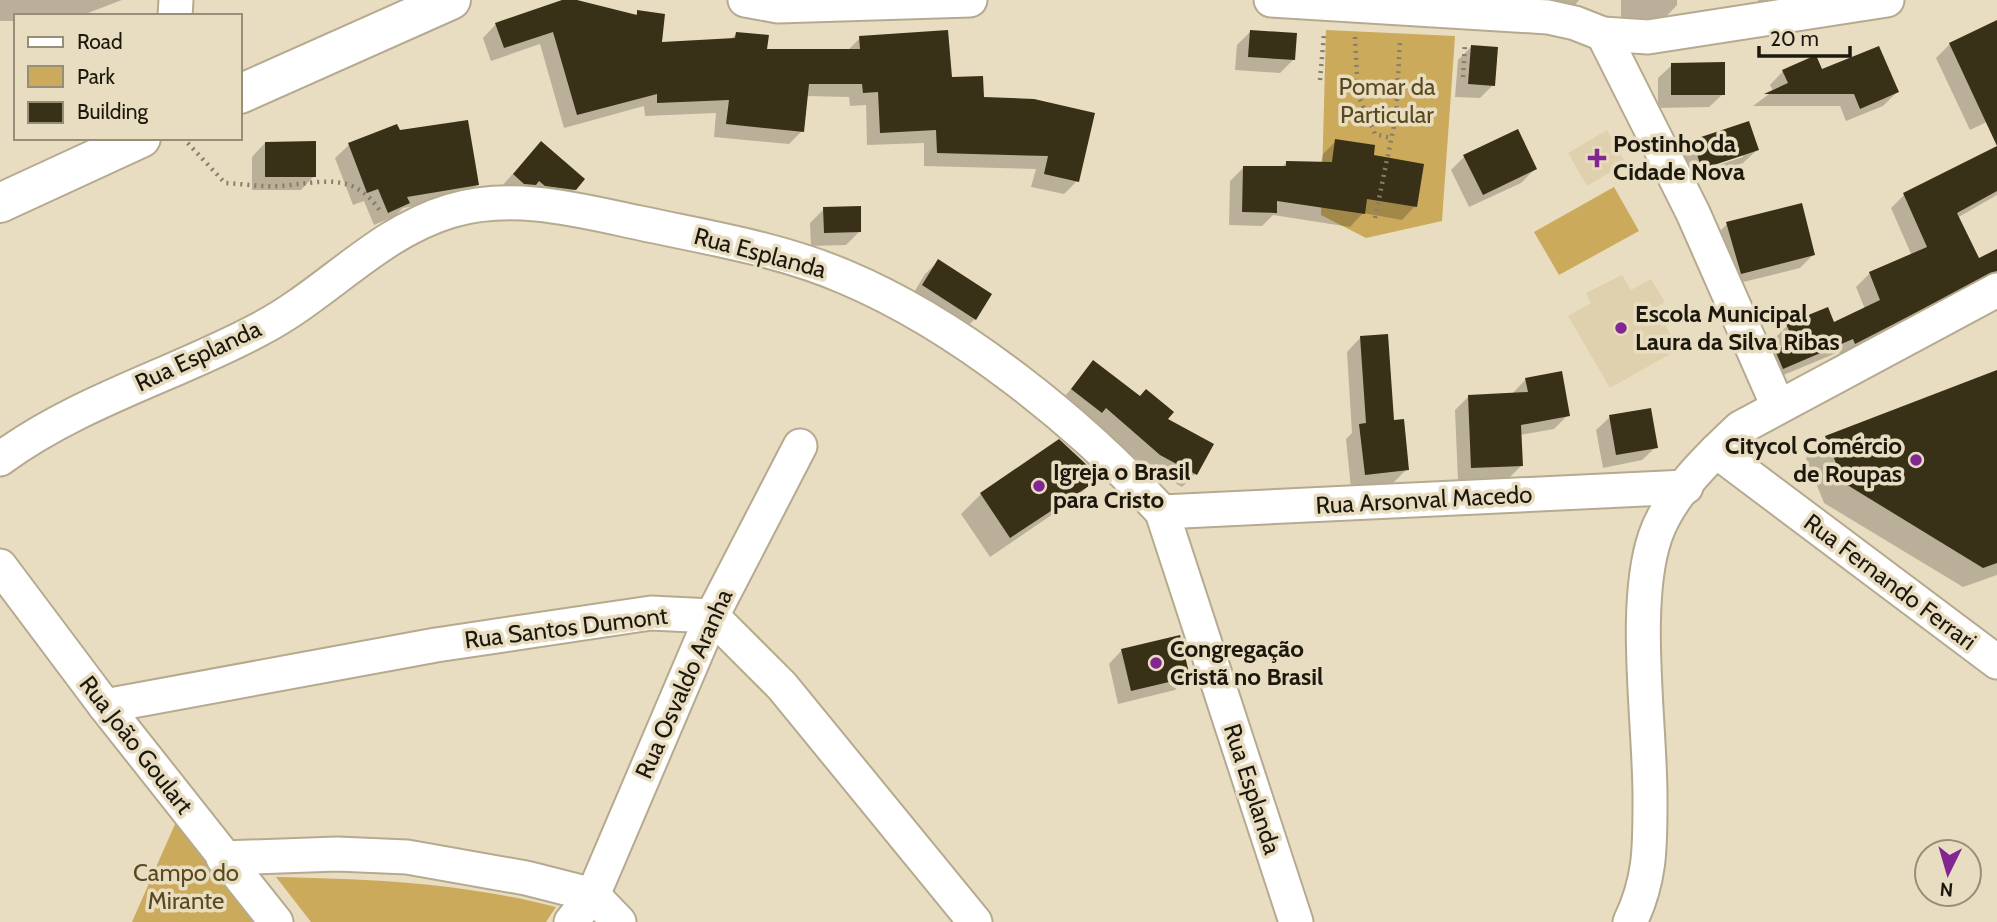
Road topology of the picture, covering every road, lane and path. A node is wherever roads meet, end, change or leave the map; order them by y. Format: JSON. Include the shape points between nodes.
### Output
{"nodes":[{"id":1,"x":451,"y":0,"type":"edge"},
{"id":2,"x":745,"y":0,"type":"edge"},
{"id":3,"x":970,"y":0,"type":"edge"},
{"id":4,"x":1271,"y":0,"type":"edge"},
{"id":5,"x":1887,"y":0,"type":"edge"},
{"id":6,"x":1325,"y":23,"type":"dead end"},
{"id":7,"x":1355,"y":26,"type":"dead end"},
{"id":8,"x":1400,"y":28,"type":"dead end"},
{"id":9,"x":1466,"y":32,"type":"dead end"},
{"id":10,"x":1602,"y":34,"type":"junction"},
{"id":11,"x":1464,"y":77,"type":"dead end"},
{"id":12,"x":1320,"y":80,"type":"dead end"},
{"id":13,"x":242,"y":93,"type":"edge"},
{"id":14,"x":1391,"y":138,"type":"junction"},
{"id":15,"x":137,"y":140,"type":"edge"},
{"id":16,"x":185,"y":140,"type":"edge"},
{"id":17,"x":0,"y":203,"type":"edge"},
{"id":18,"x":382,"y":215,"type":"dead end"},
{"id":19,"x":1375,"y":218,"type":"dead end"},
{"id":20,"x":1997,"y":290,"type":"edge"},
{"id":21,"x":1778,"y":406,"type":"junction"},
{"id":22,"x":800,"y":446,"type":"dead end"},
{"id":23,"x":1716,"y":451,"type":"junction"},
{"id":24,"x":0,"y":459,"type":"edge"},
{"id":25,"x":1686,"y":487,"type":"junction"},
{"id":26,"x":1162,"y":512,"type":"junction"},
{"id":27,"x":0,"y":566,"type":"edge"},
{"id":28,"x":712,"y":616,"type":"junction"},
{"id":29,"x":1997,"y":662,"type":"edge"},
{"id":30,"x":105,"y":706,"type":"junction"},
{"id":31,"x":223,"y":858,"type":"junction"},
{"id":32,"x":593,"y":895,"type":"junction"},
{"id":33,"x":276,"y":922,"type":"edge"},
{"id":34,"x":571,"y":922,"type":"edge"},
{"id":35,"x":620,"y":922,"type":"edge"},
{"id":36,"x":975,"y":922,"type":"edge"},
{"id":37,"x":1296,"y":922,"type":"edge"},
{"id":38,"x":1630,"y":922,"type":"edge"}],
"edges":[{"from":1,"to":13,"type":"main road"},
{"from":2,"to":3,"type":"street","via":[[778,6]]},
{"from":4,"to":10,"type":"street","via":[[1548,17]]},
{"from":5,"to":10,"type":"street","via":[[1648,37]]},
{"from":6,"to":12,"type":"path"},
{"from":7,"to":14,"type":"path","via":[[1358,95],[1375,134]]},
{"from":8,"to":14,"type":"path"},
{"from":9,"to":11,"type":"path"},
{"from":10,"to":21,"type":"street","via":[[1693,213]]},
{"from":14,"to":19,"type":"path"},
{"from":15,"to":17,"type":"main road"},
{"from":16,"to":18,"type":"path","via":[[225,183],[277,186],[337,180],[371,198]]},
{"from":20,"to":21,"type":"street"},
{"from":21,"to":23,"type":"street","via":[[1740,428]]},
{"from":22,"to":28,"type":"street","name":"Rua Osvaldo Aranha"},
{"from":23,"to":25,"type":"street"},
{"from":23,"to":29,"type":"street","name":"Rua Fernando Ferrari"},
{"from":24,"to":26,"type":"street","name":"Rua Esplanda","via":[[33,434],[78,410],[262,328],[414,223],[486,204],[545,204],[783,255],[846,277],[915,313],[982,356],[1115,461]]},
{"from":25,"to":26,"type":"street","name":"Rua Arsonval Macedo"},
{"from":25,"to":38,"type":"street","via":[[1655,536],[1646,580],[1650,861]]},
{"from":26,"to":37,"type":"street","name":"Rua Esplanda"},
{"from":27,"to":30,"type":"street","name":"Rua João Goulart"},
{"from":28,"to":30,"type":"street","name":"Rua Santos Dumont","via":[[638,615],[436,645]]},
{"from":28,"to":32,"type":"street","name":"Rua Osvaldo Aranha"},
{"from":28,"to":36,"type":"street","via":[[782,687]]},
{"from":30,"to":31,"type":"street","name":"Rua João Goulart"},
{"from":31,"to":32,"type":"street","via":[[407,857]]},
{"from":31,"to":33,"type":"street","name":"Rua João Goulart"},
{"from":32,"to":34,"type":"street","name":"Rua Osvaldo Aranha"},
{"from":32,"to":35,"type":"street"}]}
